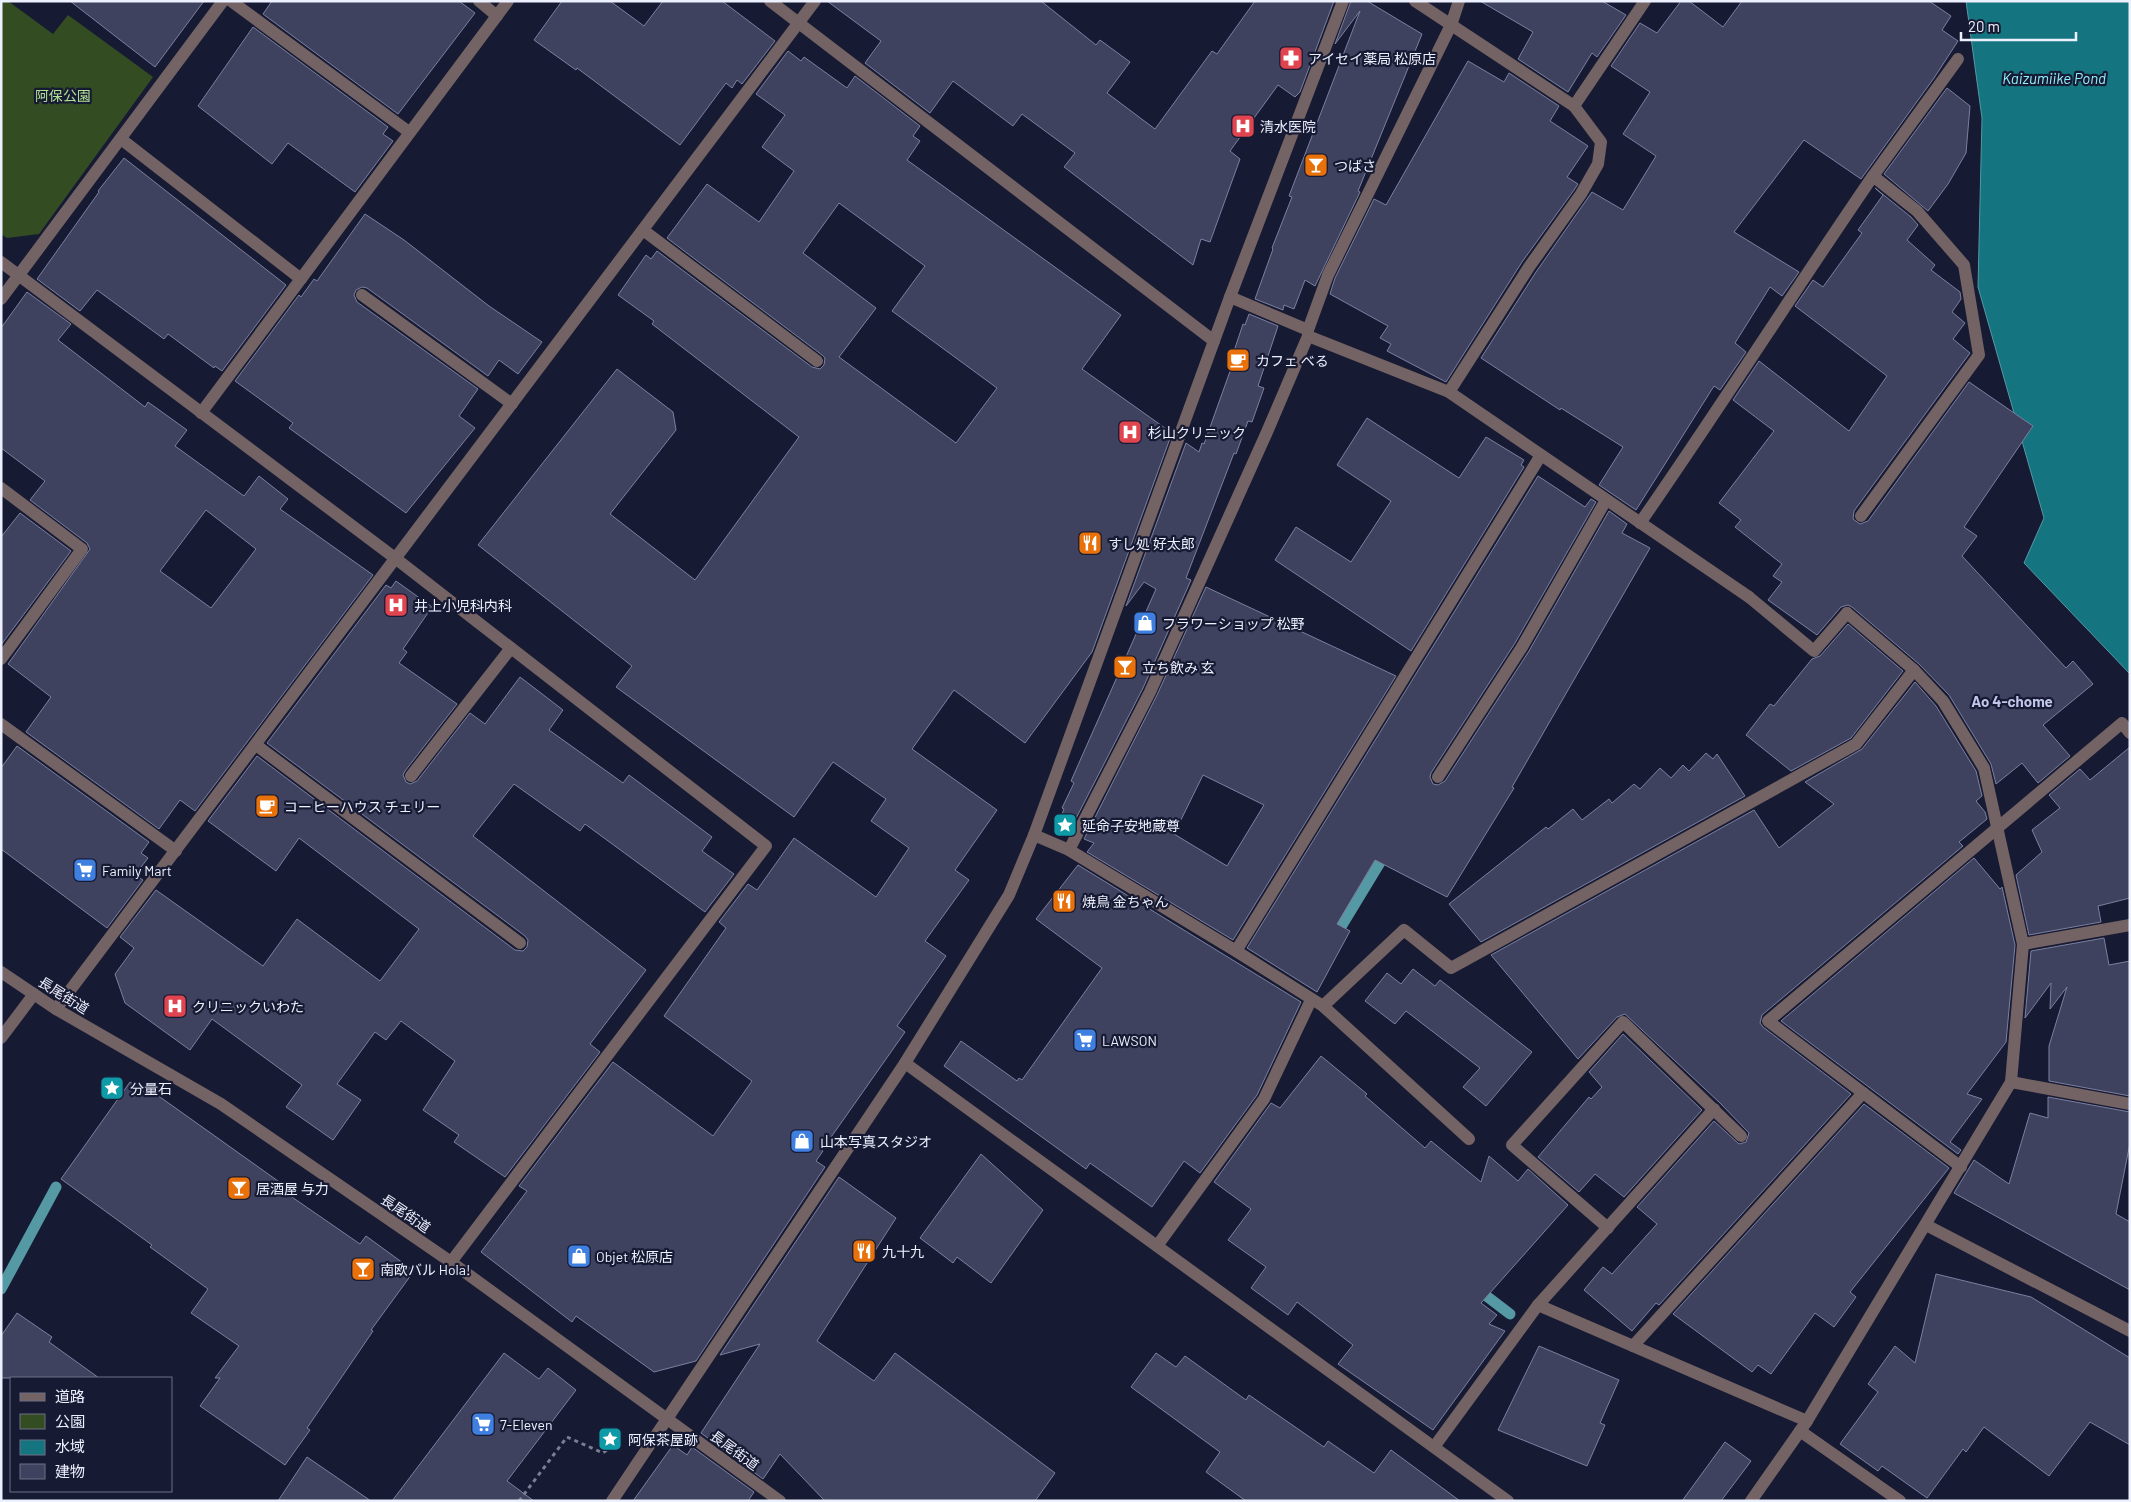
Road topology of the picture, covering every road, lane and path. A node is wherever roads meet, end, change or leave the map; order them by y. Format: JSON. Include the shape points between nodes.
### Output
{"nodes":[{"id":1,"x":223,"y":1,"type":"edge"},
{"id":2,"x":231,"y":1,"type":"edge"},
{"id":3,"x":479,"y":1,"type":"edge"},
{"id":4,"x":508,"y":1,"type":"edge"},
{"id":5,"x":770,"y":1,"type":"edge"},
{"id":6,"x":815,"y":1,"type":"edge"},
{"id":7,"x":1344,"y":1,"type":"edge"},
{"id":8,"x":1415,"y":1,"type":"edge"},
{"id":9,"x":1459,"y":1,"type":"edge"},
{"id":10,"x":1645,"y":1,"type":"edge"},
{"id":11,"x":497,"y":16,"type":"junction"},
{"id":12,"x":799,"y":23,"type":"junction"},
{"id":13,"x":1451,"y":25,"type":"junction"},
{"id":14,"x":1958,"y":59,"type":"dead end"},
{"id":15,"x":1574,"y":106,"type":"junction"},
{"id":16,"x":409,"y":132,"type":"junction"},
{"id":17,"x":121,"y":139,"type":"junction"},
{"id":18,"x":1872,"y":176,"type":"junction"},
{"id":19,"x":643,"y":230,"type":"junction"},
{"id":20,"x":1,"y":262,"type":"edge"},
{"id":21,"x":19,"y":276,"type":"junction"},
{"id":22,"x":300,"y":279,"type":"junction"},
{"id":23,"x":362,"y":295,"type":"dead end"},
{"id":24,"x":1230,"y":297,"type":"junction"},
{"id":25,"x":1,"y":299,"type":"edge"},
{"id":26,"x":1308,"y":333,"type":"junction"},
{"id":27,"x":1214,"y":341,"type":"junction"},
{"id":28,"x":817,"y":361,"type":"dead end"},
{"id":29,"x":1449,"y":392,"type":"junction"},
{"id":30,"x":512,"y":404,"type":"junction"},
{"id":31,"x":201,"y":414,"type":"junction"},
{"id":32,"x":1541,"y":455,"type":"junction"},
{"id":33,"x":1,"y":488,"type":"edge"},
{"id":34,"x":1606,"y":500,"type":"junction"},
{"id":35,"x":1861,"y":516,"type":"dead end"},
{"id":36,"x":1640,"y":523,"type":"junction"},
{"id":37,"x":395,"y":558,"type":"junction"},
{"id":38,"x":511,"y":648,"type":"junction"},
{"id":39,"x":1,"y":659,"type":"edge"},
{"id":40,"x":1914,"y":670,"type":"junction"},
{"id":41,"x":1,"y":724,"type":"edge"},
{"id":42,"x":2130,"y":733,"type":"edge"},
{"id":43,"x":256,"y":745,"type":"junction"},
{"id":44,"x":412,"y":776,"type":"dead end"},
{"id":45,"x":1438,"y":777,"type":"dead end"},
{"id":46,"x":1998,"y":828,"type":"junction"},
{"id":47,"x":1034,"y":835,"type":"junction"},
{"id":48,"x":1069,"y":850,"type":"junction"},
{"id":49,"x":176,"y":852,"type":"junction"},
{"id":50,"x":2130,"y":925,"type":"edge"},
{"id":51,"x":520,"y":943,"type":"dead end"},
{"id":52,"x":2023,"y":944,"type":"junction"},
{"id":53,"x":1236,"y":951,"type":"junction"},
{"id":54,"x":1,"y":972,"type":"edge"},
{"id":55,"x":34,"y":994,"type":"junction"},
{"id":56,"x":1311,"y":1000,"type":"junction"},
{"id":57,"x":1323,"y":1006,"type":"junction"},
{"id":58,"x":56,"y":1009,"type":"junction"},
{"id":59,"x":1,"y":1038,"type":"edge"},
{"id":60,"x":905,"y":1063,"type":"junction"},
{"id":61,"x":2011,"y":1082,"type":"junction"},
{"id":62,"x":1863,"y":1093,"type":"junction"},
{"id":63,"x":2130,"y":1104,"type":"edge"},
{"id":64,"x":1714,"y":1109,"type":"junction"},
{"id":65,"x":1741,"y":1136,"type":"dead end"},
{"id":66,"x":1469,"y":1139,"type":"dead end"},
{"id":67,"x":1960,"y":1167,"type":"junction"},
{"id":68,"x":1926,"y":1225,"type":"junction"},
{"id":69,"x":1608,"y":1228,"type":"junction"},
{"id":70,"x":1157,"y":1246,"type":"junction"},
{"id":71,"x":451,"y":1262,"type":"junction"},
{"id":72,"x":1538,"y":1305,"type":"junction"},
{"id":73,"x":2130,"y":1331,"type":"edge"},
{"id":74,"x":1633,"y":1346,"type":"junction"},
{"id":75,"x":666,"y":1418,"type":"junction"},
{"id":76,"x":1804,"y":1426,"type":"junction"},
{"id":77,"x":615,"y":1443,"type":"dead end"},
{"id":78,"x":1434,"y":1447,"type":"junction"},
{"id":79,"x":519,"y":1501,"type":"edge"},
{"id":80,"x":612,"y":1501,"type":"edge"},
{"id":81,"x":780,"y":1501,"type":"edge"},
{"id":82,"x":1508,"y":1501,"type":"edge"},
{"id":83,"x":1751,"y":1501,"type":"edge"},
{"id":84,"x":1900,"y":1501,"type":"edge"}],
"edges":[{"from":1,"to":17,"type":"street"},
{"from":2,"to":16,"type":"street"},
{"from":3,"to":11,"type":"street"},
{"from":4,"to":11,"type":"street"},
{"from":5,"to":12,"type":"street"},
{"from":6,"to":12,"type":"street"},
{"from":7,"to":24,"type":"street"},
{"from":8,"to":13,"type":"street"},
{"from":9,"to":13,"type":"street"},
{"from":10,"to":15,"type":"street"},
{"from":11,"to":16,"type":"street"},
{"from":12,"to":19,"type":"street"},
{"from":12,"to":27,"type":"street"},
{"from":13,"to":15,"type":"street"},
{"from":13,"to":26,"type":"street","via":[[1328,275]]},
{"from":14,"to":18,"type":"street"},
{"from":15,"to":29,"type":"street","via":[[1601,142],[1598,164]]},
{"from":16,"to":22,"type":"street"},
{"from":17,"to":21,"type":"street"},
{"from":17,"to":22,"type":"street"},
{"from":18,"to":35,"type":"street","via":[[1917,211],[1964,264],[1979,355]]},
{"from":18,"to":36,"type":"street"},
{"from":19,"to":28,"type":"street"},
{"from":19,"to":30,"type":"street"},
{"from":20,"to":21,"type":"street"},
{"from":21,"to":25,"type":"street"},
{"from":21,"to":31,"type":"street"},
{"from":22,"to":31,"type":"street"},
{"from":23,"to":30,"type":"street"},
{"from":24,"to":26,"type":"street"},
{"from":24,"to":27,"type":"street"},
{"from":26,"to":29,"type":"street"},
{"from":26,"to":48,"type":"street","via":[[1150,692]]},
{"from":27,"to":47,"type":"street"},
{"from":29,"to":32,"type":"street"},
{"from":30,"to":37,"type":"street"},
{"from":31,"to":37,"type":"street"},
{"from":32,"to":34,"type":"street"},
{"from":32,"to":53,"type":"street"},
{"from":33,"to":39,"type":"street","via":[[82,549]]},
{"from":34,"to":36,"type":"street"},
{"from":34,"to":45,"type":"street","via":[[1522,647]]},
{"from":36,"to":40,"type":"street","via":[[1749,597],[1814,652],[1847,613]]},
{"from":37,"to":38,"type":"street"},
{"from":37,"to":43,"type":"street"},
{"from":38,"to":44,"type":"street"},
{"from":38,"to":71,"type":"street","via":[[766,846]]},
{"from":40,"to":46,"type":"street","via":[[1943,700],[1984,768]]},
{"from":40,"to":57,"type":"street","via":[[1856,744],[1452,968],[1404,930]]},
{"from":41,"to":49,"type":"street"},
{"from":42,"to":46,"type":"street","via":[[2122,723]]},
{"from":43,"to":49,"type":"street"},
{"from":43,"to":51,"type":"street"},
{"from":46,"to":52,"type":"street"},
{"from":46,"to":62,"type":"street","via":[[1768,1021]]},
{"from":47,"to":48,"type":"street"},
{"from":47,"to":60,"type":"street","via":[[1009,894]]},
{"from":48,"to":53,"type":"street"},
{"from":49,"to":58,"type":"street"},
{"from":50,"to":52,"type":"street"},
{"from":52,"to":61,"type":"street"},
{"from":53,"to":56,"type":"street"},
{"from":54,"to":55,"type":"street","name":"長尾街道"},
{"from":55,"to":58,"type":"street","name":"長尾街道"},
{"from":55,"to":59,"type":"street"},
{"from":56,"to":57,"type":"street"},
{"from":56,"to":70,"type":"street","via":[[1264,1100]]},
{"from":57,"to":66,"type":"street"},
{"from":58,"to":71,"type":"street","name":"長尾街道","via":[[221,1104]]},
{"from":60,"to":70,"type":"street"},
{"from":60,"to":75,"type":"street"},
{"from":61,"to":63,"type":"street"},
{"from":61,"to":67,"type":"street"},
{"from":62,"to":67,"type":"street"},
{"from":62,"to":74,"type":"street"},
{"from":64,"to":65,"type":"street"},
{"from":64,"to":69,"type":"street"},
{"from":64,"to":69,"type":"street","via":[[1623,1022],[1512,1145]]},
{"from":67,"to":68,"type":"street"},
{"from":68,"to":73,"type":"street"},
{"from":68,"to":76,"type":"street"},
{"from":69,"to":72,"type":"street"},
{"from":70,"to":78,"type":"street"},
{"from":71,"to":75,"type":"street","name":"長尾街道"},
{"from":72,"to":74,"type":"street"},
{"from":72,"to":78,"type":"street"},
{"from":74,"to":76,"type":"street"},
{"from":75,"to":80,"type":"street"},
{"from":75,"to":81,"type":"street","name":"長尾街道"},
{"from":76,"to":83,"type":"street"},
{"from":76,"to":84,"type":"street"},
{"from":77,"to":79,"type":"path","via":[[603,1453],[567,1437]]},
{"from":78,"to":82,"type":"street"}]}
